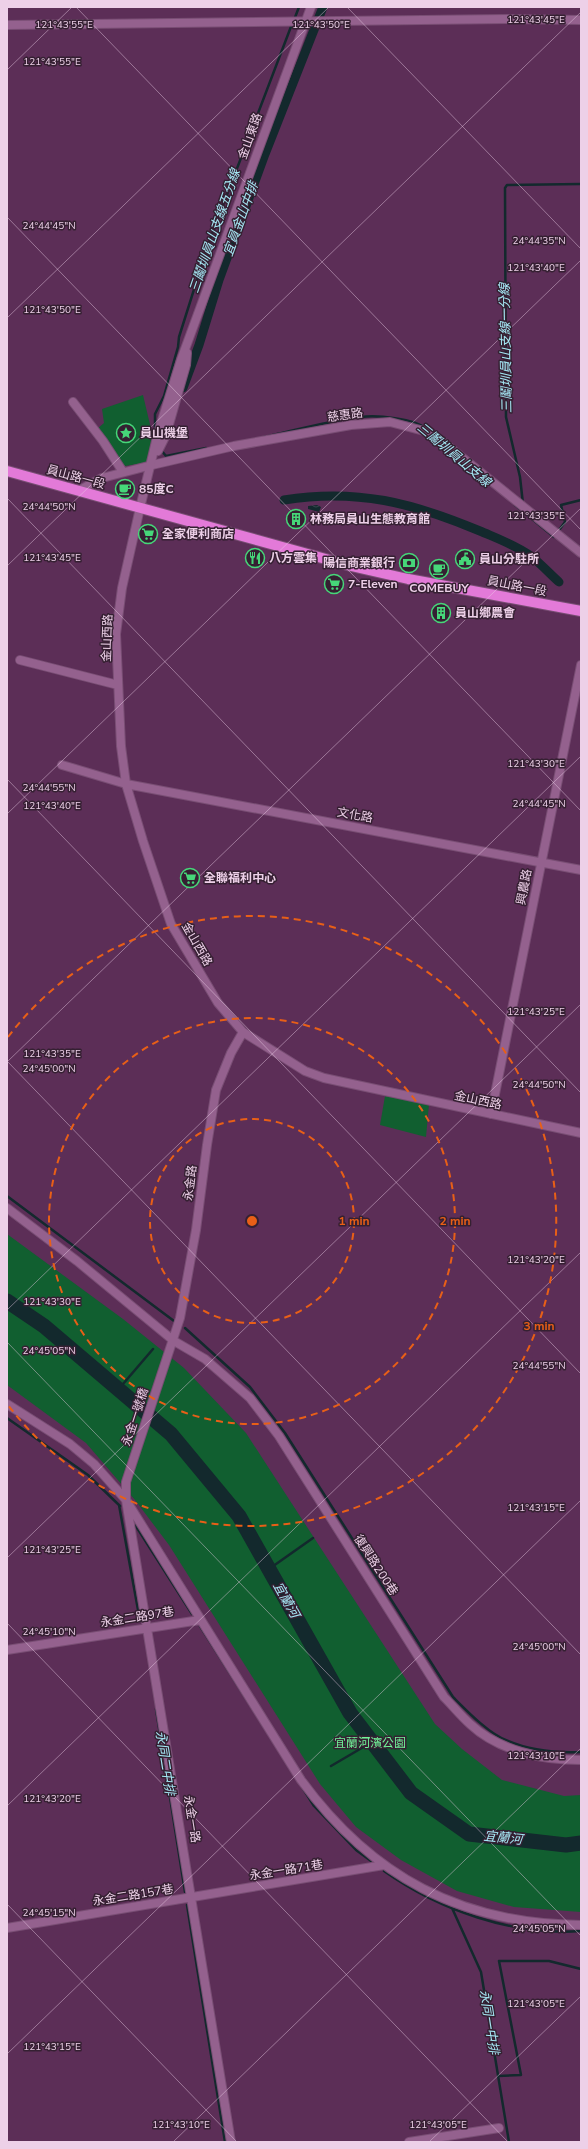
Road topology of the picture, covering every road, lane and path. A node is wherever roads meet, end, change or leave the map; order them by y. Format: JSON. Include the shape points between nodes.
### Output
{"nodes":[{"id":1,"x":312,"y":7,"type":"edge"},
{"id":2,"x":581,"y":20,"type":"edge"},
{"id":3,"x":306,"y":22,"type":"junction"},
{"id":4,"x":7,"y":25,"type":"edge"},
{"id":5,"x":73,"y":402,"type":"dead end"},
{"id":6,"x":152,"y":465,"type":"junction"},
{"id":7,"x":7,"y":472,"type":"edge"},
{"id":8,"x":123,"y":472,"type":"junction"},
{"id":9,"x":78,"y":491,"type":"junction"},
{"id":10,"x":140,"y":508,"type":"junction"},
{"id":11,"x":581,"y":553,"type":"edge"},
{"id":12,"x":581,"y":611,"type":"edge"},
{"id":13,"x":20,"y":660,"type":"dead end"},
{"id":14,"x":581,"y":665,"type":"edge"},
{"id":15,"x":118,"y":685,"type":"junction"},
{"id":16,"x":62,"y":765,"type":"dead end"},
{"id":17,"x":126,"y":784,"type":"junction"},
{"id":18,"x":541,"y":862,"type":"junction"},
{"id":19,"x":581,"y":870,"type":"edge"},
{"id":20,"x":243,"y":1032,"type":"junction"},
{"id":21,"x":491,"y":1114,"type":"junction"},
{"id":22,"x":581,"y":1133,"type":"edge"},
{"id":23,"x":7,"y":1208,"type":"edge"},
{"id":24,"x":174,"y":1340,"type":"junction"},
{"id":25,"x":166,"y":1360,"type":"joint"},
{"id":26,"x":7,"y":1404,"type":"edge"},
{"id":27,"x":126,"y":1500,"type":"junction"},
{"id":28,"x":200,"y":1620,"type":"junction"},
{"id":29,"x":148,"y":1627,"type":"junction"},
{"id":30,"x":7,"y":1650,"type":"edge"},
{"id":31,"x":581,"y":1760,"type":"edge"},
{"id":32,"x":384,"y":1865,"type":"junction"},
{"id":33,"x":192,"y":1898,"type":"junction"},
{"id":34,"x":581,"y":1925,"type":"edge"},
{"id":35,"x":7,"y":1928,"type":"edge"},
{"id":36,"x":499,"y":2128,"type":"dead end"},
{"id":37,"x":231,"y":2142,"type":"edge"},
{"id":38,"x":409,"y":2142,"type":"edge"}],
"edges":[{"from":1,"to":3,"type":"street","name":"金山東路"},
{"from":2,"to":3,"type":"street"},
{"from":3,"to":4,"type":"street"},
{"from":3,"to":6,"type":"street","name":"金山東路","via":[[188,341],[158,433]]},
{"from":5,"to":8,"type":"street"},
{"from":6,"to":8,"type":"street","name":"慈惠路"},
{"from":6,"to":10,"type":"street","name":"金山東路"},
{"from":6,"to":11,"type":"street","name":"慈惠路","via":[[302,433],[390,422],[424,431],[444,443]]},
{"from":7,"to":9,"type":"main road","name":"員山路一段"},
{"from":8,"to":9,"type":"street","name":"慈惠路","via":[[102,478]]},
{"from":9,"to":10,"type":"main road","name":"員山路一段"},
{"from":10,"to":12,"type":"main road","name":"員山路一段","via":[[351,566]]},
{"from":10,"to":15,"type":"street","name":"金山西路","via":[[122,588],[116,634]]},
{"from":13,"to":15,"type":"street"},
{"from":14,"to":18,"type":"street","name":"興農路"},
{"from":15,"to":17,"type":"street","name":"金山西路"},
{"from":16,"to":17,"type":"street","name":"文化路"},
{"from":17,"to":18,"type":"street","name":"文化路"},
{"from":17,"to":20,"type":"street","name":"金山西路","via":[[171,924],[218,1003]]},
{"from":18,"to":19,"type":"street","name":"文化路"},
{"from":18,"to":21,"type":"street","name":"興農路"},
{"from":20,"to":21,"type":"street","name":"金山西路","via":[[305,1071],[324,1078]]},
{"from":20,"to":24,"type":"street","name":"永金路","via":[[216,1090],[190,1266]]},
{"from":21,"to":22,"type":"street","name":"金山西路"},
{"from":23,"to":24,"type":"street","name":"復興路200巷"},
{"from":24,"to":25,"type":"street","name":"永金路"},
{"from":24,"to":31,"type":"street","name":"復興路200巷","via":[[205,1359],[250,1398],[279,1436],[444,1697],[470,1725],[504,1746],[538,1757]]},
{"from":25,"to":27,"type":"street","name":"永金一號橋","via":[[126,1482]]},
{"from":26,"to":27,"type":"street","via":[[70,1444],[94,1464]]},
{"from":27,"to":28,"type":"street"},
{"from":27,"to":29,"type":"street","name":"永金一路"},
{"from":28,"to":29,"type":"street","name":"永金二路97巷"},
{"from":28,"to":32,"type":"street","via":[[316,1801],[350,1837]]},
{"from":29,"to":30,"type":"street","name":"永金二路97巷"},
{"from":29,"to":33,"type":"street","name":"永金一路"},
{"from":32,"to":33,"type":"street","name":"永金一路71巷"},
{"from":32,"to":34,"type":"street","via":[[436,1896],[472,1910],[548,1925]]},
{"from":33,"to":35,"type":"street","name":"永金二路157巷"},
{"from":33,"to":37,"type":"street","name":"永金一路"},
{"from":36,"to":38,"type":"street"}]}
